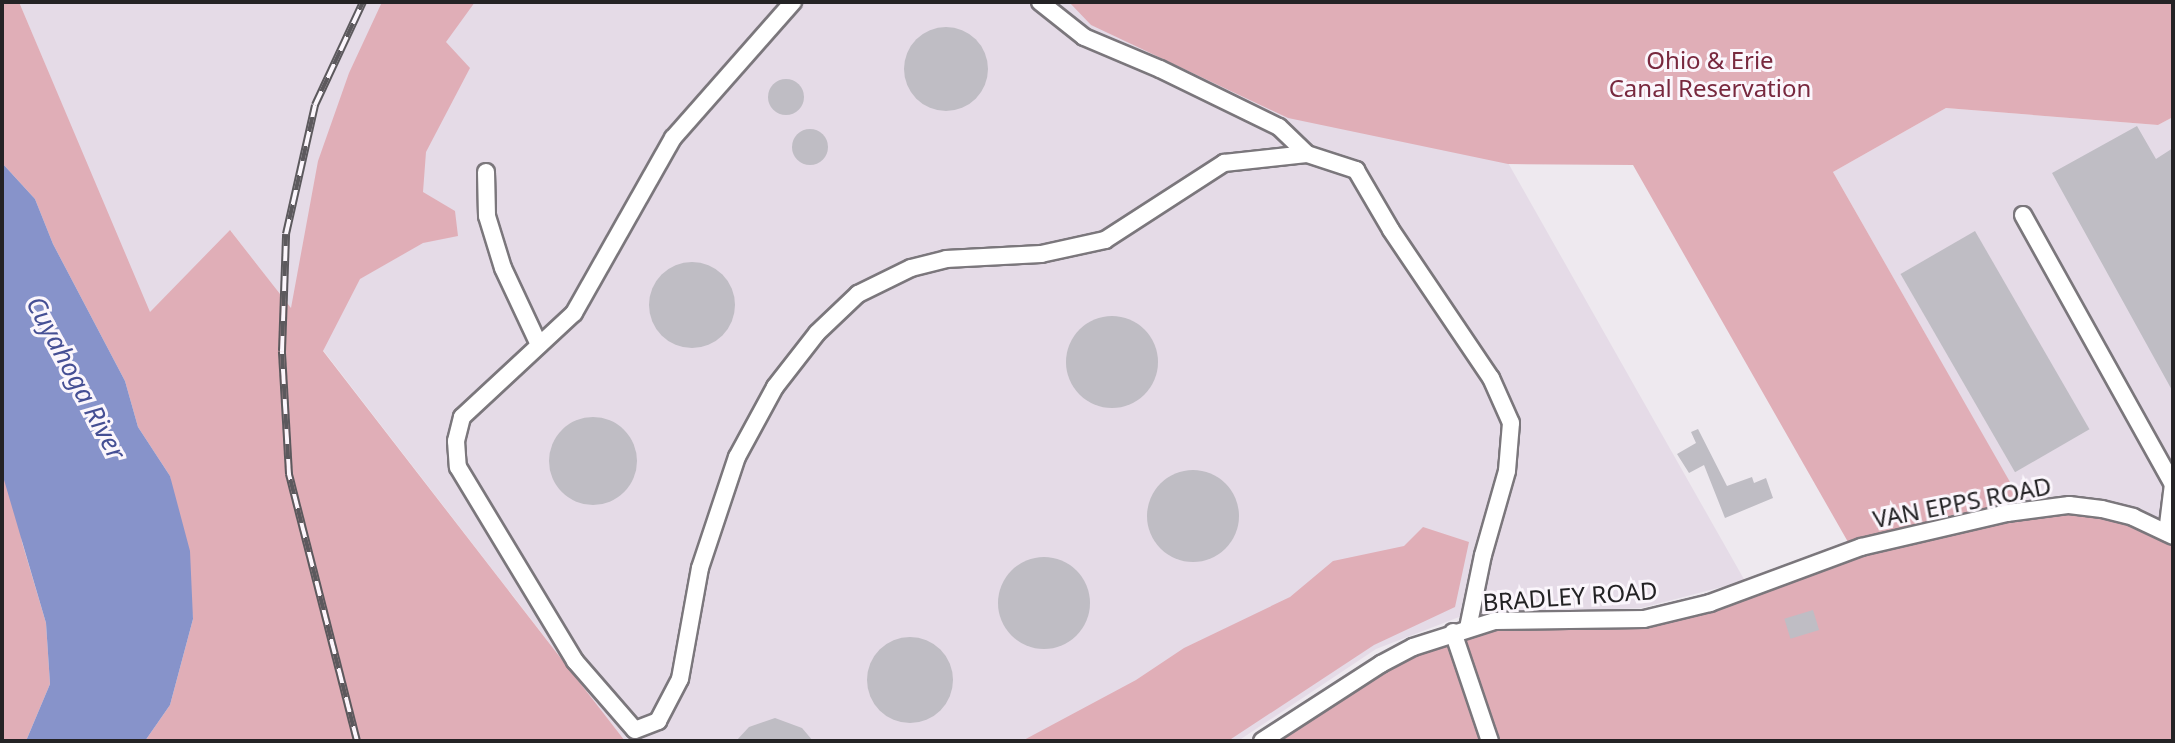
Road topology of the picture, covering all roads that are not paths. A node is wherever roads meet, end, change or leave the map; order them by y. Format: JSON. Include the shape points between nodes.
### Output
{"nodes":[{"id":1,"x":793,"y":2,"type":"edge"},
{"id":2,"x":1040,"y":2,"type":"edge"},
{"id":3,"x":1307,"y":154,"type":"junction"},
{"id":4,"x":486,"y":172,"type":"dead end"},
{"id":5,"x":2023,"y":215,"type":"dead end"},
{"id":6,"x":539,"y":345,"type":"junction"},
{"id":7,"x":2170,"y":534,"type":"edge"},
{"id":8,"x":1853,"y":550,"type":"joint"},
{"id":9,"x":1461,"y":630,"type":"junction"},
{"id":10,"x":1262,"y":741,"type":"edge"},
{"id":11,"x":1490,"y":741,"type":"edge"}],
"edges":[{"from":1,"to":6,"type":"street","via":[[673,138],[574,313]]},
{"from":2,"to":3,"type":"street","via":[[1084,37],[1279,127]]},
{"from":3,"to":6,"type":"street","via":[[1224,163],[1105,240],[1041,254],[946,259],[911,268],[858,294],[817,333],[775,387],[737,457],[700,568],[680,679],[658,721],[635,730],[575,661],[458,467],[456,441],[462,417]]},
{"from":3,"to":9,"type":"street","via":[[1356,170],[1491,378],[1511,423],[1507,471]]},
{"from":4,"to":6,"type":"street","via":[[487,216],[503,268]]},
{"from":5,"to":7,"type":"street","via":[[2173,484]]},
{"from":7,"to":8,"type":"street","name":"VAN EPPS ROAD","via":[[2133,517],[2069,505],[2007,513]]},
{"from":8,"to":9,"type":"street","name":"BRADLEY ROAD","via":[[1710,603],[1644,619],[1495,621]]},
{"from":9,"to":10,"type":"street","name":"BRADLEY ROAD","via":[[1381,664]]},
{"from":9,"to":11,"type":"street"}]}
